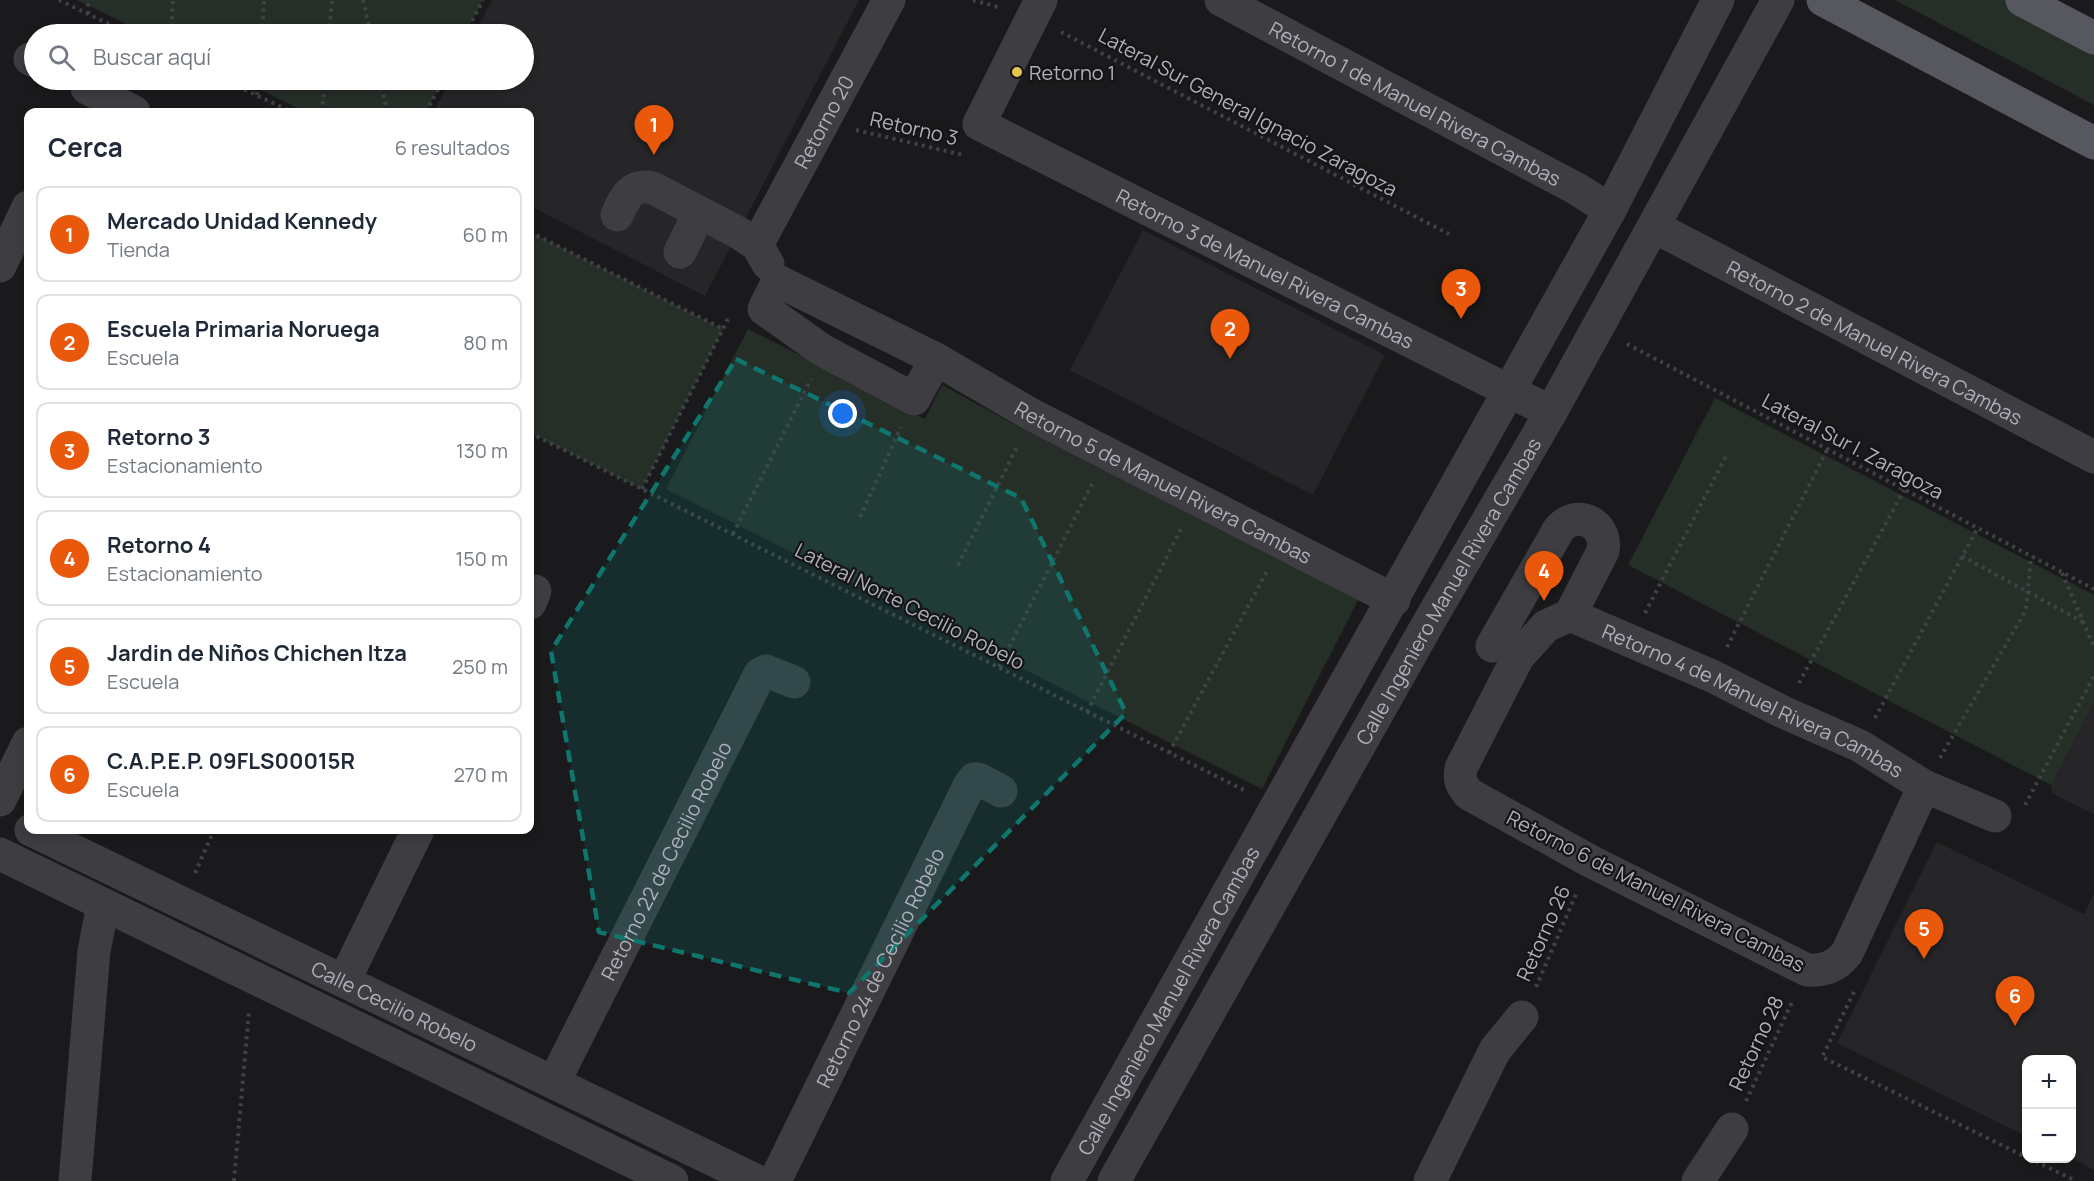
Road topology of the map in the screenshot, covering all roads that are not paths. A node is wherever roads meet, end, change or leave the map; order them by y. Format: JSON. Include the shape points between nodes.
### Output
{"nodes":[{"id":1,"x":889,"y":0,"type":"edge"},
{"id":2,"x":1221,"y":0,"type":"edge"},
{"id":3,"x":1718,"y":0,"type":"edge"},
{"id":4,"x":1778,"y":0,"type":"edge"},
{"id":5,"x":1823,"y":0,"type":"edge"},
{"id":6,"x":2022,"y":0,"type":"edge"},
{"id":7,"x":1037,"y":9,"type":"edge"},
{"id":8,"x":2094,"y":38,"type":"edge"},
{"id":9,"x":77,"y":93,"type":"edge"},
{"id":10,"x":122,"y":108,"type":"edge"},
{"id":11,"x":2094,"y":142,"type":"edge"},
{"id":12,"x":1610,"y":210,"type":"junction"},
{"id":13,"x":699,"y":214,"type":"junction"},
{"id":14,"x":24,"y":215,"type":"edge"},
{"id":15,"x":617,"y":215,"type":"dead end"},
{"id":16,"x":1655,"y":227,"type":"junction"},
{"id":17,"x":757,"y":245,"type":"junction"},
{"id":18,"x":680,"y":252,"type":"dead end"},
{"id":19,"x":0,"y":266,"type":"edge"},
{"id":20,"x":778,"y":281,"type":"junction"},
{"id":21,"x":936,"y":359,"type":"junction"},
{"id":22,"x":1509,"y":390,"type":"junction"},
{"id":23,"x":1551,"y":412,"type":"junction"},
{"id":24,"x":2094,"y":457,"type":"edge"},
{"id":25,"x":1394,"y":600,"type":"junction"},
{"id":26,"x":1570,"y":615,"type":"junction"},
{"id":27,"x":1505,"y":651,"type":"junction"},
{"id":28,"x":794,"y":682,"type":"dead end"},
{"id":29,"x":24,"y":751,"type":"edge"},
{"id":30,"x":1924,"y":786,"type":"junction"},
{"id":31,"x":1001,"y":790,"type":"dead end"},
{"id":32,"x":0,"y":800,"type":"edge"},
{"id":33,"x":1276,"y":806,"type":"junction"},
{"id":34,"x":0,"y":813,"type":"edge"},
{"id":35,"x":1995,"y":816,"type":"road end"},
{"id":36,"x":24,"y":826,"type":"edge"},
{"id":37,"x":1314,"y":828,"type":"junction"},
{"id":38,"x":40,"y":834,"type":"edge"},
{"id":39,"x":416,"y":834,"type":"edge"},
{"id":40,"x":0,"y":854,"type":"edge"},
{"id":41,"x":103,"y":905,"type":"junction"},
{"id":42,"x":279,"y":950,"type":"junction"},
{"id":43,"x":344,"y":981,"type":"junction"},
{"id":44,"x":263,"y":982,"type":"junction"},
{"id":45,"x":1522,"y":1017,"type":"road end"},
{"id":46,"x":554,"y":1082,"type":"junction"},
{"id":47,"x":1732,"y":1129,"type":"road end"},
{"id":48,"x":670,"y":1141,"type":"junction"},
{"id":49,"x":663,"y":1177,"type":"edge"},
{"id":50,"x":75,"y":1181,"type":"edge"},
{"id":51,"x":757,"y":1181,"type":"edge"},
{"id":52,"x":775,"y":1181,"type":"edge"},
{"id":53,"x":1067,"y":1181,"type":"edge"},
{"id":54,"x":1114,"y":1181,"type":"edge"},
{"id":55,"x":1430,"y":1181,"type":"edge"},
{"id":56,"x":1698,"y":1181,"type":"edge"}],
"edges":[{"from":1,"to":17,"type":"street","name":"Retorno 20"},
{"from":2,"to":12,"type":"street","name":"Retorno 1 de Manuel Rivera Cambas"},
{"from":3,"to":12,"type":"street","name":"Calle Ingeniero Manuel Rivera Cambas"},
{"from":4,"to":16,"type":"street","name":"Calle Ingeniero Manuel Rivera Cambas"},
{"from":5,"to":11,"type":"main road"},
{"from":6,"to":8,"type":"main road"},
{"from":7,"to":22,"type":"street","name":"Retorno 3 de Manuel Rivera Cambas","via":[[978,124]]},
{"from":9,"to":10,"type":"street"},
{"from":12,"to":22,"type":"street","name":"Calle Ingeniero Manuel Rivera Cambas"},
{"from":13,"to":15,"type":"street","via":[[643,186],[633,189]]},
{"from":13,"to":17,"type":"street"},
{"from":13,"to":18,"type":"street"},
{"from":14,"to":19,"type":"street"},
{"from":16,"to":23,"type":"street","name":"Calle Ingeniero Manuel Rivera Cambas"},
{"from":16,"to":24,"type":"street","name":"Retorno 2 de Manuel Rivera Cambas"},
{"from":17,"to":20,"type":"street"},
{"from":20,"to":21,"type":"street","name":"Retorno 5 de Manuel Rivera Cambas"},
{"from":20,"to":21,"type":"street","via":[[764,309],[822,350],[914,399]]},
{"from":21,"to":25,"type":"street","name":"Retorno 5 de Manuel Rivera Cambas","via":[[1032,415]]},
{"from":22,"to":23,"type":"street","name":"Retorno 3 de Manuel Rivera Cambas"},
{"from":22,"to":25,"type":"street","name":"Calle Ingeniero Manuel Rivera Cambas"},
{"from":23,"to":37,"type":"street","name":"Calle Ingeniero Manuel Rivera Cambas"},
{"from":25,"to":33,"type":"street","name":"Calle Ingeniero Manuel Rivera Cambas"},
{"from":26,"to":27,"type":"street"},
{"from":26,"to":27,"type":"street","via":[[1605,541],[1602,531],[1576,518],[1559,529]]},
{"from":26,"to":30,"type":"street","name":"Retorno 4 de Manuel Rivera Cambas","via":[[1860,746]]},
{"from":27,"to":30,"type":"street","name":"Retorno 6 de Manuel Rivera Cambas","via":[[1461,768],[1462,787],[1590,861],[1807,970],[1831,968],[1847,953]]},
{"from":28,"to":46,"type":"street","name":"Retorno 22 de Cecilio Robelo","via":[[766,671],[758,677]]},
{"from":29,"to":32,"type":"street"},
{"from":30,"to":35,"type":"street","name":"Retorno 4 de Manuel Rivera Cambas"},
{"from":31,"to":52,"type":"street","name":"Retorno 24 de Cecilio Robelo","via":[[978,779],[969,786]]},
{"from":33,"to":37,"type":"street"},
{"from":33,"to":53,"type":"street","name":"Calle Ingeniero Manuel Rivera Cambas"},
{"from":34,"to":36,"type":"street","name":"Calle Cecilio Robelo"},
{"from":37,"to":54,"type":"street","name":"Calle Ingeniero Manuel Rivera Cambas"},
{"from":38,"to":42,"type":"street","name":"Calle Cecilio Robelo"},
{"from":39,"to":43,"type":"street"},
{"from":40,"to":41,"type":"street","name":"Calle Cecilio Robelo"},
{"from":41,"to":44,"type":"street","name":"Calle Cecilio Robelo"},
{"from":41,"to":50,"type":"street","via":[[94,951]]},
{"from":42,"to":43,"type":"street","name":"Calle Cecilio Robelo"},
{"from":42,"to":44,"type":"street"},
{"from":43,"to":46,"type":"street","name":"Calle Cecilio Robelo"},
{"from":44,"to":49,"type":"street","name":"Calle Cecilio Robelo"},
{"from":45,"to":55,"type":"street","via":[[1495,1050]]},
{"from":46,"to":48,"type":"street","name":"Calle Cecilio Robelo"},
{"from":47,"to":56,"type":"street"},
{"from":48,"to":49,"type":"street"},
{"from":48,"to":51,"type":"street","name":"Calle Cecilio Robelo"}]}
